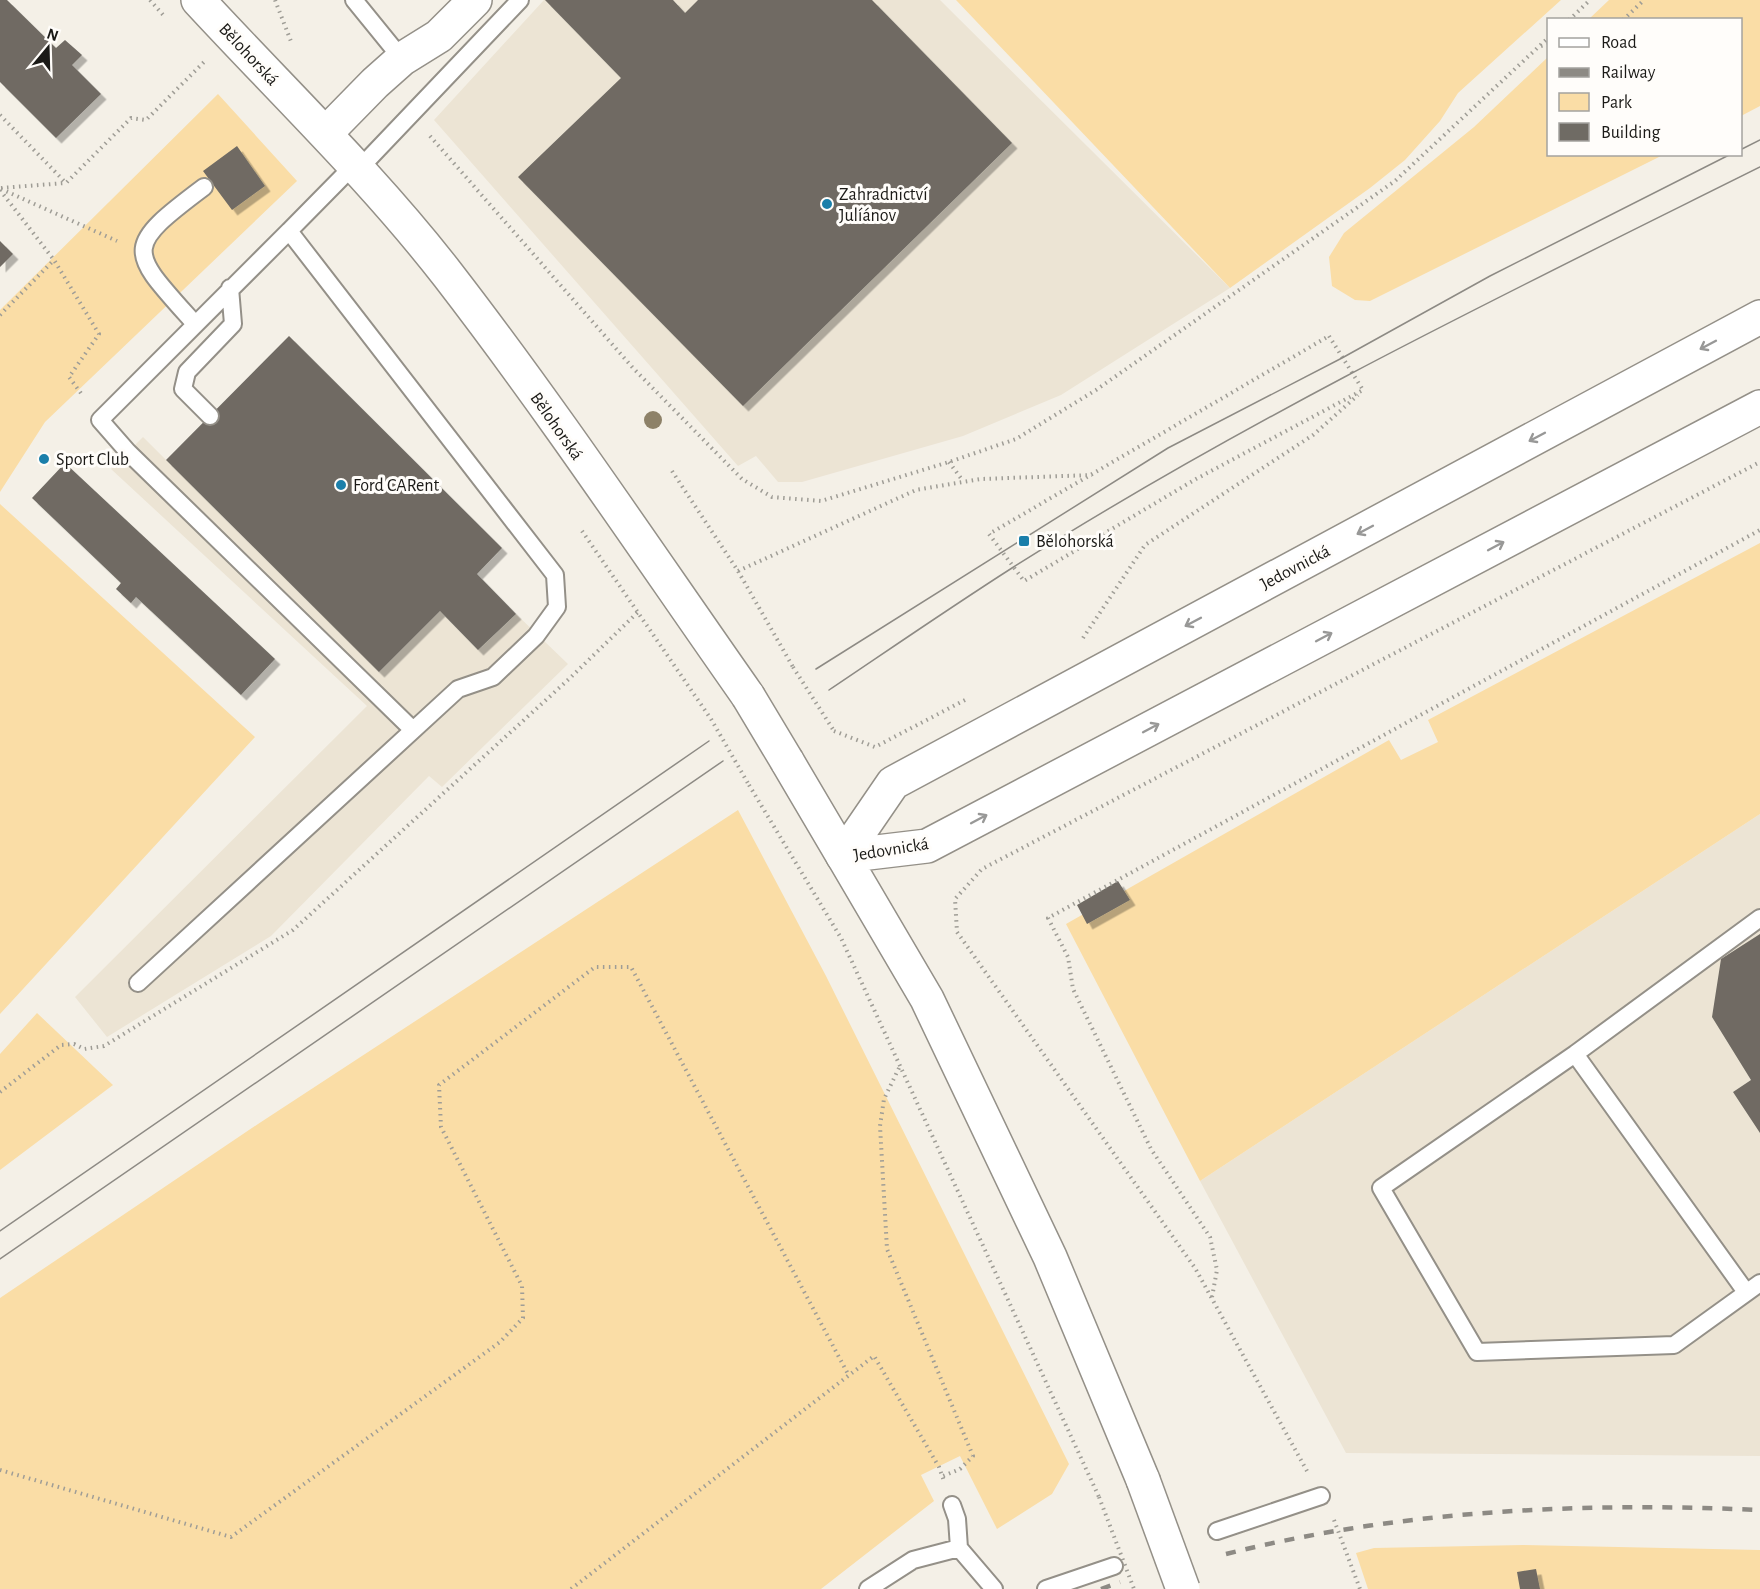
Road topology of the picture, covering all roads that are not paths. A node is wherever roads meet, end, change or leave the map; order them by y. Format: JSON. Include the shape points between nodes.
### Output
{"nodes":[{"id":1,"x":198,"y":0,"type":"edge"},
{"id":2,"x":354,"y":0,"type":"edge"},
{"id":3,"x":475,"y":0,"type":"edge"},
{"id":4,"x":520,"y":0,"type":"edge"},
{"id":5,"x":402,"y":59,"type":"junction"},
{"id":6,"x":325,"y":134,"type":"junction"},
{"id":7,"x":356,"y":168,"type":"junction"},
{"id":8,"x":204,"y":187,"type":"dead end"},
{"id":9,"x":289,"y":231,"type":"junction"},
{"id":10,"x":230,"y":288,"type":"junction"},
{"id":11,"x":1760,"y":317,"type":"edge"},
{"id":12,"x":195,"y":324,"type":"junction"},
{"id":13,"x":1760,"y":407,"type":"edge"},
{"id":14,"x":210,"y":416,"type":"dead end"},
{"id":15,"x":413,"y":730,"type":"junction"},
{"id":16,"x":843,"y":856,"type":"junction"},
{"id":17,"x":1760,"y":918,"type":"edge"},
{"id":18,"x":138,"y":983,"type":"dead end"},
{"id":19,"x":1575,"y":1054,"type":"junction"},
{"id":20,"x":1753,"y":1288,"type":"edge"},
{"id":21,"x":1321,"y":1496,"type":"road end"},
{"id":22,"x":952,"y":1505,"type":"road end"},
{"id":23,"x":1217,"y":1531,"type":"dead end"},
{"id":24,"x":959,"y":1548,"type":"junction"},
{"id":25,"x":1114,"y":1566,"type":"dead end"},
{"id":26,"x":868,"y":1589,"type":"edge"},
{"id":27,"x":994,"y":1589,"type":"edge"},
{"id":28,"x":1046,"y":1589,"type":"edge"},
{"id":29,"x":1183,"y":1589,"type":"edge"}],
"edges":[{"from":1,"to":6,"type":"main road","name":"Bělohorská"},
{"from":2,"to":5,"type":"lane"},
{"from":3,"to":5,"type":"main road","via":[[439,36]]},
{"from":4,"to":7,"type":"lane","via":[[411,116]]},
{"from":5,"to":6,"type":"main road"},
{"from":6,"to":7,"type":"main road","name":"Bělohorská"},
{"from":7,"to":9,"type":"lane"},
{"from":7,"to":16,"type":"main road","name":"Bělohorská","bridge":true,"via":[[447,273],[748,696]]},
{"from":8,"to":12,"type":"lane","via":[[164,217],[146,236],[142,252],[150,273]]},
{"from":9,"to":10,"type":"lane"},
{"from":9,"to":15,"type":"lane","via":[[555,575],[557,607],[536,636],[493,678],[458,689]]},
{"from":10,"to":12,"type":"lane"},
{"from":10,"to":14,"type":"lane","via":[[233,324],[187,372],[183,389]]},
{"from":11,"to":16,"type":"main road","name":"Jedovnická","one_way":true,"via":[[893,783]]},
{"from":12,"to":15,"type":"lane","via":[[100,420],[128,452]]},
{"from":16,"to":13,"type":"main road","name":"Jedovnická","one_way":true,"via":[[927,846]]},
{"from":15,"to":18,"type":"lane"},
{"from":16,"to":29,"type":"main road","name":"Bělohorská","bridge":true,"via":[[932,1010],[1050,1257],[1143,1480]]},
{"from":17,"to":19,"type":"lane"},
{"from":19,"to":20,"type":"lane"},
{"from":19,"to":20,"type":"lane","via":[[1382,1188],[1477,1352],[1674,1344]]},
{"from":21,"to":23,"type":"lane"},
{"from":22,"to":24,"type":"lane"},
{"from":24,"to":26,"type":"lane","via":[[913,1560]]},
{"from":24,"to":27,"type":"lane"},
{"from":25,"to":28,"type":"lane"}]}
